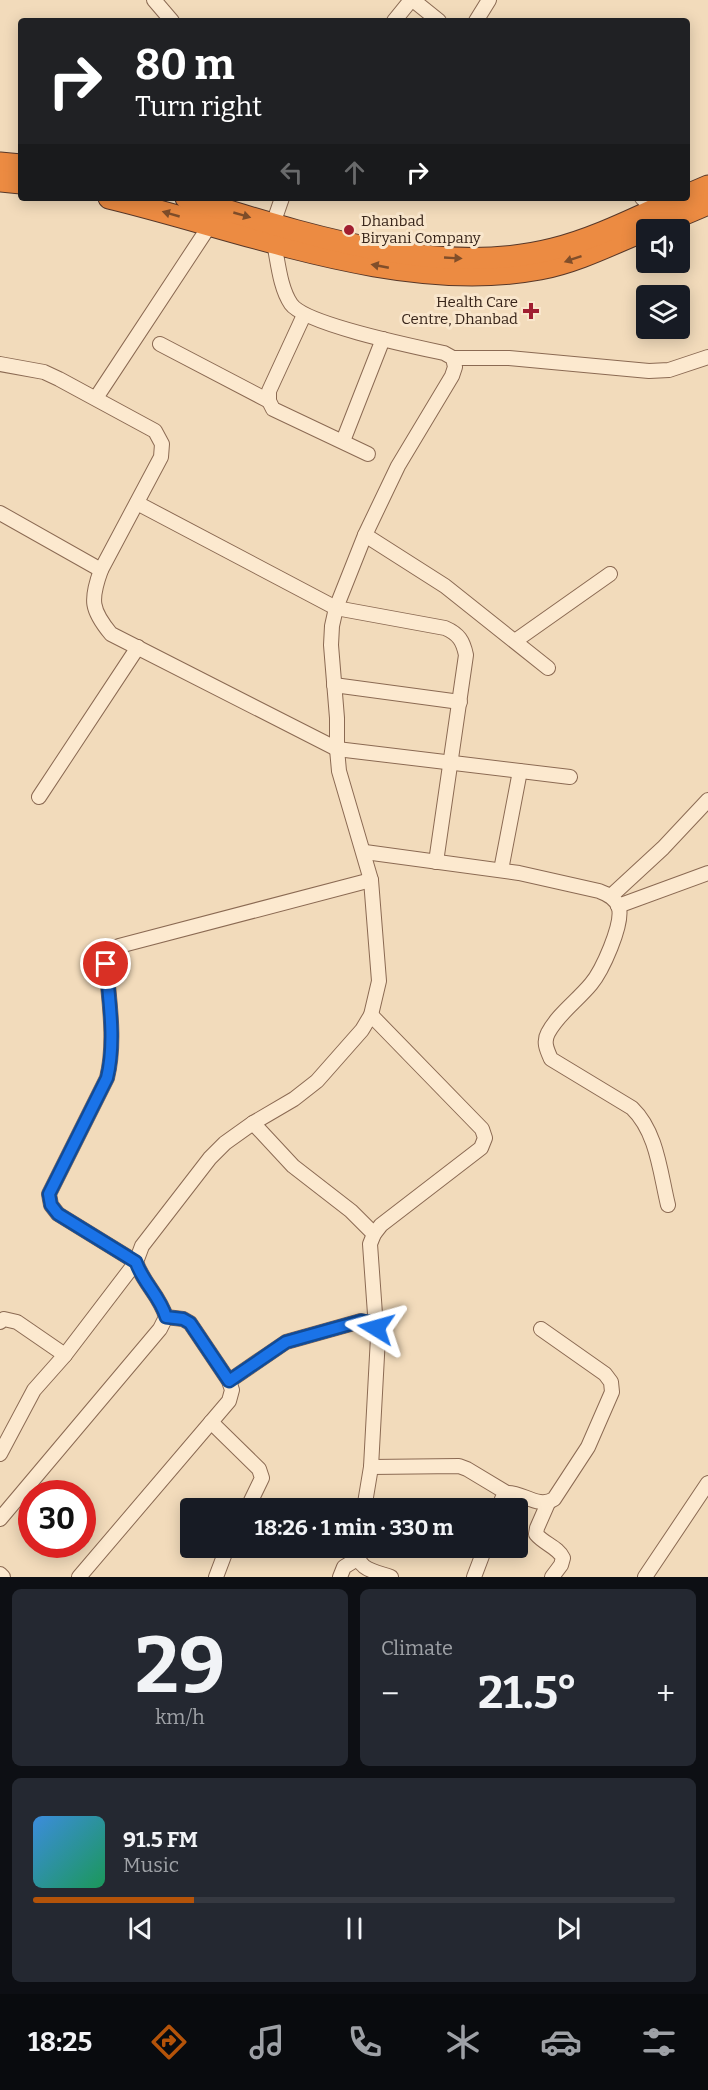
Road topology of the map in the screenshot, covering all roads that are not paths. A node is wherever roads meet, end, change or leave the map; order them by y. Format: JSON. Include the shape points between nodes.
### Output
{"nodes":[{"id":1,"x":154,"y":0,"type":"edge"},
{"id":2,"x":412,"y":0,"type":"edge"},
{"id":3,"x":489,"y":0,"type":"edge"},
{"id":4,"x":169,"y":18,"type":"edge"},
{"id":5,"x":397,"y":18,"type":"edge"},
{"id":6,"x":435,"y":18,"type":"edge"},
{"id":7,"x":478,"y":18,"type":"edge"},
{"id":8,"x":0,"y":163,"type":"edge"},
{"id":9,"x":18,"y":165,"type":"edge"},
{"id":10,"x":0,"y":181,"type":"edge"},
{"id":11,"x":18,"y":183,"type":"edge"},
{"id":12,"x":708,"y":186,"type":"edge"},
{"id":13,"x":690,"y":194,"type":"edge"},
{"id":14,"x":120,"y":201,"type":"edge"},
{"id":15,"x":194,"y":201,"type":"edge"},
{"id":16,"x":281,"y":201,"type":"edge"},
{"id":17,"x":676,"y":201,"type":"edge"},
{"id":18,"x":708,"y":204,"type":"edge"},
{"id":19,"x":651,"y":218,"type":"edge"},
{"id":20,"x":210,"y":225,"type":"junction"},
{"id":21,"x":274,"y":233,"type":"junction"},
{"id":22,"x":304,"y":315,"type":"junction"},
{"id":23,"x":383,"y":339,"type":"junction"},
{"id":24,"x":160,"y":344,"type":"dead end"},
{"id":25,"x":708,"y":357,"type":"edge"},
{"id":26,"x":453,"y":358,"type":"junction"},
{"id":27,"x":0,"y":364,"type":"edge"},
{"id":28,"x":96,"y":398,"type":"junction"},
{"id":29,"x":268,"y":401,"type":"junction"},
{"id":30,"x":343,"y":441,"type":"junction"},
{"id":31,"x":368,"y":454,"type":"dead end"},
{"id":32,"x":137,"y":503,"type":"junction"},
{"id":33,"x":0,"y":513,"type":"edge"},
{"id":34,"x":364,"y":535,"type":"junction"},
{"id":35,"x":101,"y":570,"type":"junction"},
{"id":36,"x":610,"y":574,"type":"dead end"},
{"id":37,"x":336,"y":608,"type":"junction"},
{"id":38,"x":515,"y":641,"type":"junction"},
{"id":39,"x":138,"y":647,"type":"junction"},
{"id":40,"x":548,"y":668,"type":"dead end"},
{"id":41,"x":334,"y":685,"type":"junction"},
{"id":42,"x":460,"y":702,"type":"junction"},
{"id":43,"x":337,"y":749,"type":"junction"},
{"id":44,"x":451,"y":763,"type":"junction"},
{"id":45,"x":520,"y":771,"type":"junction"},
{"id":46,"x":570,"y":777,"type":"dead end"},
{"id":47,"x":39,"y":797,"type":"dead end"},
{"id":48,"x":708,"y":800,"type":"edge"},
{"id":49,"x":365,"y":852,"type":"junction"},
{"id":50,"x":436,"y":862,"type":"junction"},
{"id":51,"x":501,"y":870,"type":"junction"},
{"id":52,"x":708,"y":873,"type":"edge"},
{"id":53,"x":371,"y":880,"type":"junction"},
{"id":54,"x":614,"y":901,"type":"junction"},
{"id":55,"x":371,"y":1015,"type":"junction"},
{"id":56,"x":253,"y":1123,"type":"junction"},
{"id":57,"x":668,"y":1205,"type":"dead end"},
{"id":58,"x":374,"y":1234,"type":"junction"},
{"id":59,"x":136,"y":1262,"type":"junction"},
{"id":60,"x":166,"y":1317,"type":"junction"},
{"id":61,"x":0,"y":1322,"type":"edge"},
{"id":62,"x":376,"y":1328,"type":"junction"},
{"id":63,"x":541,"y":1329,"type":"dead end"},
{"id":64,"x":65,"y":1356,"type":"junction"},
{"id":65,"x":229,"y":1381,"type":"junction"},
{"id":66,"x":211,"y":1422,"type":"junction"},
{"id":67,"x":0,"y":1454,"type":"edge"},
{"id":68,"x":371,"y":1467,"type":"junction"},
{"id":69,"x":708,"y":1483,"type":"edge"},
{"id":70,"x":507,"y":1493,"type":"junction"},
{"id":71,"x":252,"y":1498,"type":"edge"},
{"id":72,"x":366,"y":1498,"type":"edge"},
{"id":73,"x":503,"y":1498,"type":"edge"},
{"id":74,"x":548,"y":1503,"type":"junction"},
{"id":75,"x":0,"y":1519,"type":"edge"},
{"id":76,"x":224,"y":1558,"type":"edge"},
{"id":77,"x":352,"y":1558,"type":"edge"},
{"id":78,"x":358,"y":1558,"type":"edge"},
{"id":79,"x":481,"y":1558,"type":"edge"},
{"id":80,"x":80,"y":1577,"type":"edge"},
{"id":81,"x":216,"y":1577,"type":"edge"},
{"id":82,"x":340,"y":1577,"type":"edge"},
{"id":83,"x":391,"y":1577,"type":"edge"},
{"id":84,"x":474,"y":1577,"type":"edge"},
{"id":85,"x":552,"y":1577,"type":"edge"},
{"id":86,"x":645,"y":1577,"type":"edge"}],
"edges":[{"from":1,"to":4,"type":"street"},
{"from":2,"to":5,"type":"street"},
{"from":2,"to":6,"type":"street"},
{"from":3,"to":7,"type":"street"},
{"from":8,"to":9,"type":"highway"},
{"from":10,"to":11,"type":"highway"},
{"from":12,"to":13,"type":"highway"},
{"from":20,"to":14,"type":"highway","one_way":true},
{"from":15,"to":21,"type":"highway","one_way":true},
{"from":16,"to":21,"type":"street"},
{"from":17,"to":19,"type":"highway"},
{"from":18,"to":19,"type":"highway"},
{"from":19,"to":21,"type":"highway","via":[[553,249],[474,259],[434,257]]},
{"from":20,"to":21,"type":"highway"},
{"from":20,"to":28,"type":"street"},
{"from":21,"to":22,"type":"street","via":[[286,295]]},
{"from":22,"to":23,"type":"street"},
{"from":22,"to":29,"type":"street"},
{"from":23,"to":26,"type":"street"},
{"from":23,"to":30,"type":"street"},
{"from":24,"to":29,"type":"street"},
{"from":25,"to":26,"type":"street","via":[[669,370],[649,371],[509,358]]},
{"from":26,"to":34,"type":"street","via":[[452,376],[398,466]]},
{"from":27,"to":28,"type":"street","via":[[44,372]]},
{"from":28,"to":32,"type":"street","via":[[155,431],[162,444],[162,457]]},
{"from":29,"to":30,"type":"street","via":[[273,409]]},
{"from":30,"to":31,"type":"street"},
{"from":32,"to":35,"type":"street"},
{"from":32,"to":37,"type":"street"},
{"from":33,"to":35,"type":"street"},
{"from":34,"to":37,"type":"street"},
{"from":34,"to":38,"type":"street","via":[[445,586]]},
{"from":35,"to":39,"type":"street","via":[[93,600],[98,618],[111,634]]},
{"from":36,"to":38,"type":"street"},
{"from":37,"to":41,"type":"street","via":[[331,645]]},
{"from":37,"to":42,"type":"street","via":[[456,633],[466,655]]},
{"from":38,"to":40,"type":"street"},
{"from":39,"to":43,"type":"street"},
{"from":39,"to":47,"type":"street"},
{"from":41,"to":42,"type":"street"},
{"from":41,"to":43,"type":"street"},
{"from":42,"to":44,"type":"street"},
{"from":43,"to":44,"type":"street"},
{"from":43,"to":49,"type":"street","via":[[345,794]]},
{"from":44,"to":45,"type":"street"},
{"from":44,"to":50,"type":"street"},
{"from":45,"to":46,"type":"street"},
{"from":45,"to":51,"type":"street"},
{"from":48,"to":54,"type":"street"},
{"from":49,"to":50,"type":"street"},
{"from":49,"to":53,"type":"street"},
{"from":50,"to":51,"type":"street"},
{"from":51,"to":54,"type":"street","via":[[599,891]]},
{"from":52,"to":54,"type":"street"},
{"from":53,"to":55,"type":"street","via":[[379,981]]},
{"from":53,"to":59,"type":"street","via":[[119,946],[110,952],[106,964],[111,1064],[49,1194],[58,1214]]},
{"from":54,"to":57,"type":"street","via":[[620,920],[600,971],[547,1035],[545,1047],[552,1059],[643,1118],[650,1131]]},
{"from":55,"to":56,"type":"street","via":[[317,1081]]},
{"from":55,"to":58,"type":"street","via":[[482,1129],[484,1138],[481,1148]]},
{"from":56,"to":58,"type":"street","via":[[293,1166]]},
{"from":56,"to":59,"type":"street","via":[[210,1158],[142,1246]]},
{"from":58,"to":62,"type":"street","via":[[370,1244]]},
{"from":59,"to":60,"type":"street","via":[[140,1275],[163,1305]]},
{"from":59,"to":64,"type":"street"},
{"from":60,"to":65,"type":"street","via":[[190,1323]]},
{"from":60,"to":75,"type":"street"},
{"from":61,"to":64,"type":"street","via":[[17,1322]]},
{"from":62,"to":65,"type":"street","via":[[361,1321],[296,1338]]},
{"from":62,"to":68,"type":"street"},
{"from":63,"to":74,"type":"street","via":[[605,1374],[612,1392],[588,1447]]},
{"from":64,"to":67,"type":"street","via":[[34,1390]]},
{"from":65,"to":66,"type":"street","via":[[229,1401]]},
{"from":66,"to":71,"type":"street","via":[[259,1469],[262,1478]]},
{"from":66,"to":80,"type":"street"},
{"from":68,"to":70,"type":"street","via":[[459,1466]]},
{"from":68,"to":72,"type":"street"},
{"from":69,"to":86,"type":"street"},
{"from":70,"to":73,"type":"street"},
{"from":70,"to":74,"type":"street"},
{"from":74,"to":85,"type":"street","via":[[537,1534],[563,1558]]},
{"from":76,"to":81,"type":"street"},
{"from":77,"to":82,"type":"street"},
{"from":78,"to":83,"type":"street","via":[[368,1569]]},
{"from":79,"to":84,"type":"street"}]}
